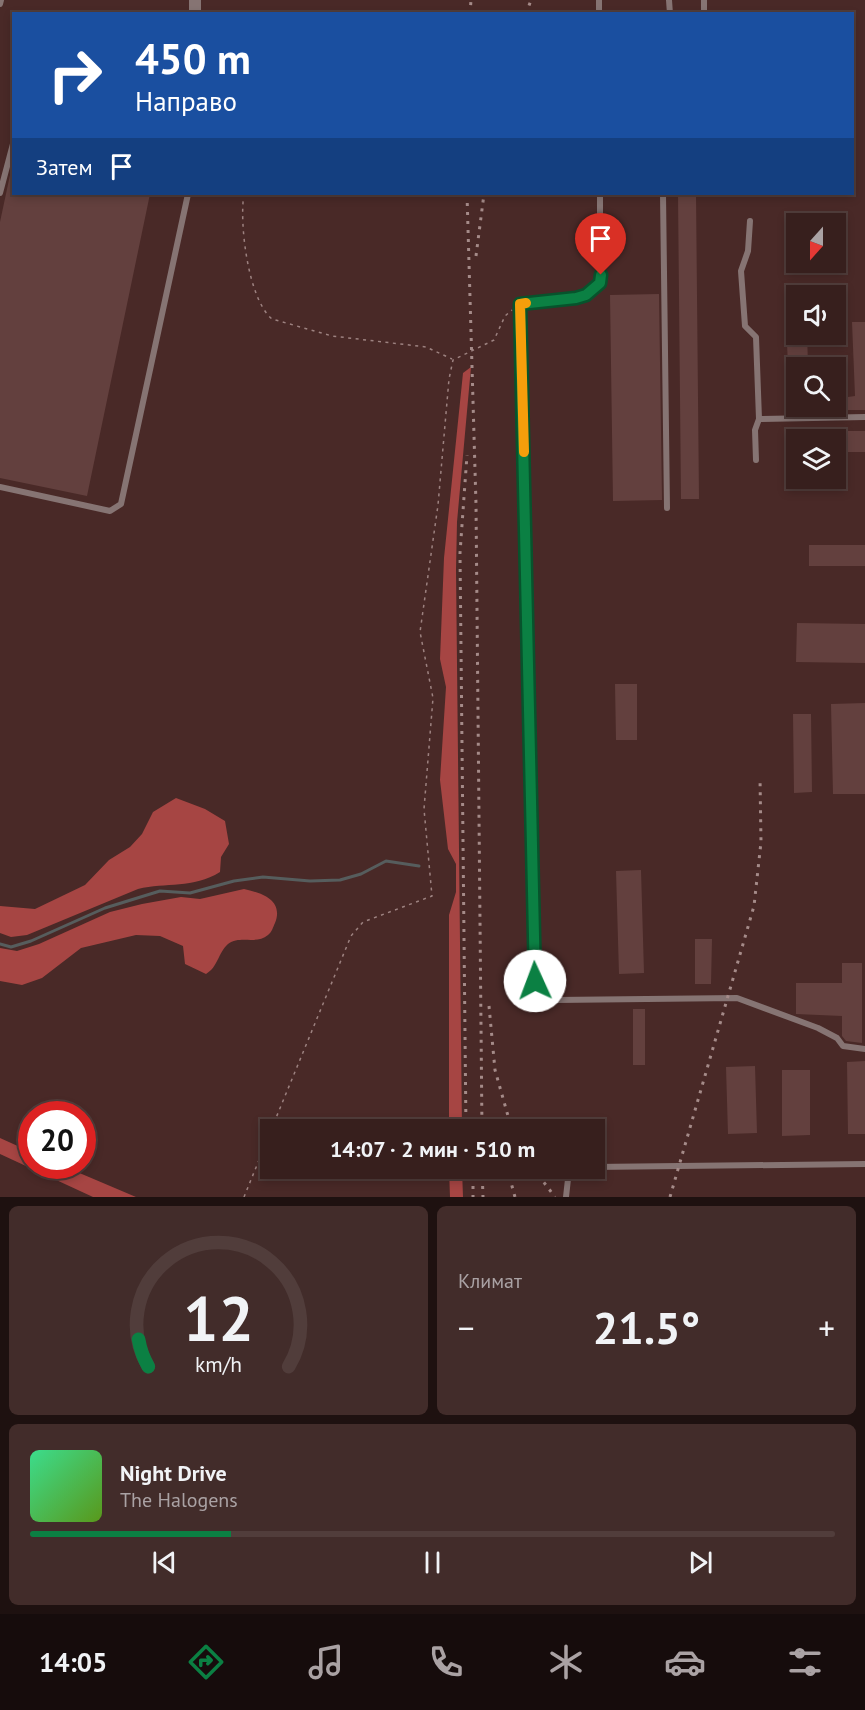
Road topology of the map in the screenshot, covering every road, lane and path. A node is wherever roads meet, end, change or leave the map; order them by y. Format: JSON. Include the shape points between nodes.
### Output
{"nodes":[{"id":1,"x":12,"y":148,"type":"edge"},
{"id":2,"x":0,"y":193,"type":"edge"},
{"id":3,"x":186,"y":195,"type":"edge"},
{"id":4,"x":244,"y":195,"type":"edge"},
{"id":5,"x":600,"y":195,"type":"edge"},
{"id":6,"x":663,"y":195,"type":"edge"},
{"id":7,"x":750,"y":220,"type":"dead end"},
{"id":8,"x":520,"y":304,"type":"junction"},
{"id":9,"x":453,"y":360,"type":"junction"},
{"id":10,"x":865,"y":417,"type":"edge"},
{"id":11,"x":759,"y":419,"type":"junction"},
{"id":12,"x":756,"y":460,"type":"dead end"},
{"id":13,"x":0,"y":488,"type":"edge"},
{"id":14,"x":667,"y":507,"type":"dead end"},
{"id":15,"x":865,"y":1049,"type":"edge"},
{"id":16,"x":276,"y":1119,"type":"edge"},
{"id":17,"x":260,"y":1158,"type":"edge"},
{"id":18,"x":865,"y":1164,"type":"edge"},
{"id":19,"x":605,"y":1167,"type":"edge"},
{"id":20,"x":568,"y":1179,"type":"edge"},
{"id":21,"x":244,"y":1197,"type":"edge"},
{"id":22,"x":566,"y":1197,"type":"edge"}],
"edges":[{"from":1,"to":2,"type":"lane"},
{"from":3,"to":13,"type":"lane","via":[[121,504],[110,511]]},
{"from":4,"to":9,"type":"path","via":[[241,210],[245,247],[264,313],[272,319],[332,336],[426,347]]},
{"from":5,"to":8,"type":"lane","via":[[600,283],[576,298]]},
{"from":6,"to":14,"type":"lane"},
{"from":7,"to":11,"type":"lane","via":[[748,251],[741,271],[745,326],[756,337]]},
{"from":8,"to":9,"type":"path","via":[[505,316],[494,340]]},
{"from":8,"to":15,"type":"lane","via":[[531,850],[538,989],[556,1000],[737,998],[818,1028],[843,1046]]},
{"from":9,"to":16,"type":"path","via":[[420,632],[433,698],[424,809],[432,896],[363,922],[351,936]]},
{"from":10,"to":11,"type":"lane"},
{"from":11,"to":12,"type":"lane","via":[[755,429]]},
{"from":17,"to":21,"type":"path"},
{"from":18,"to":19,"type":"lane"},
{"from":20,"to":22,"type":"lane"}]}
